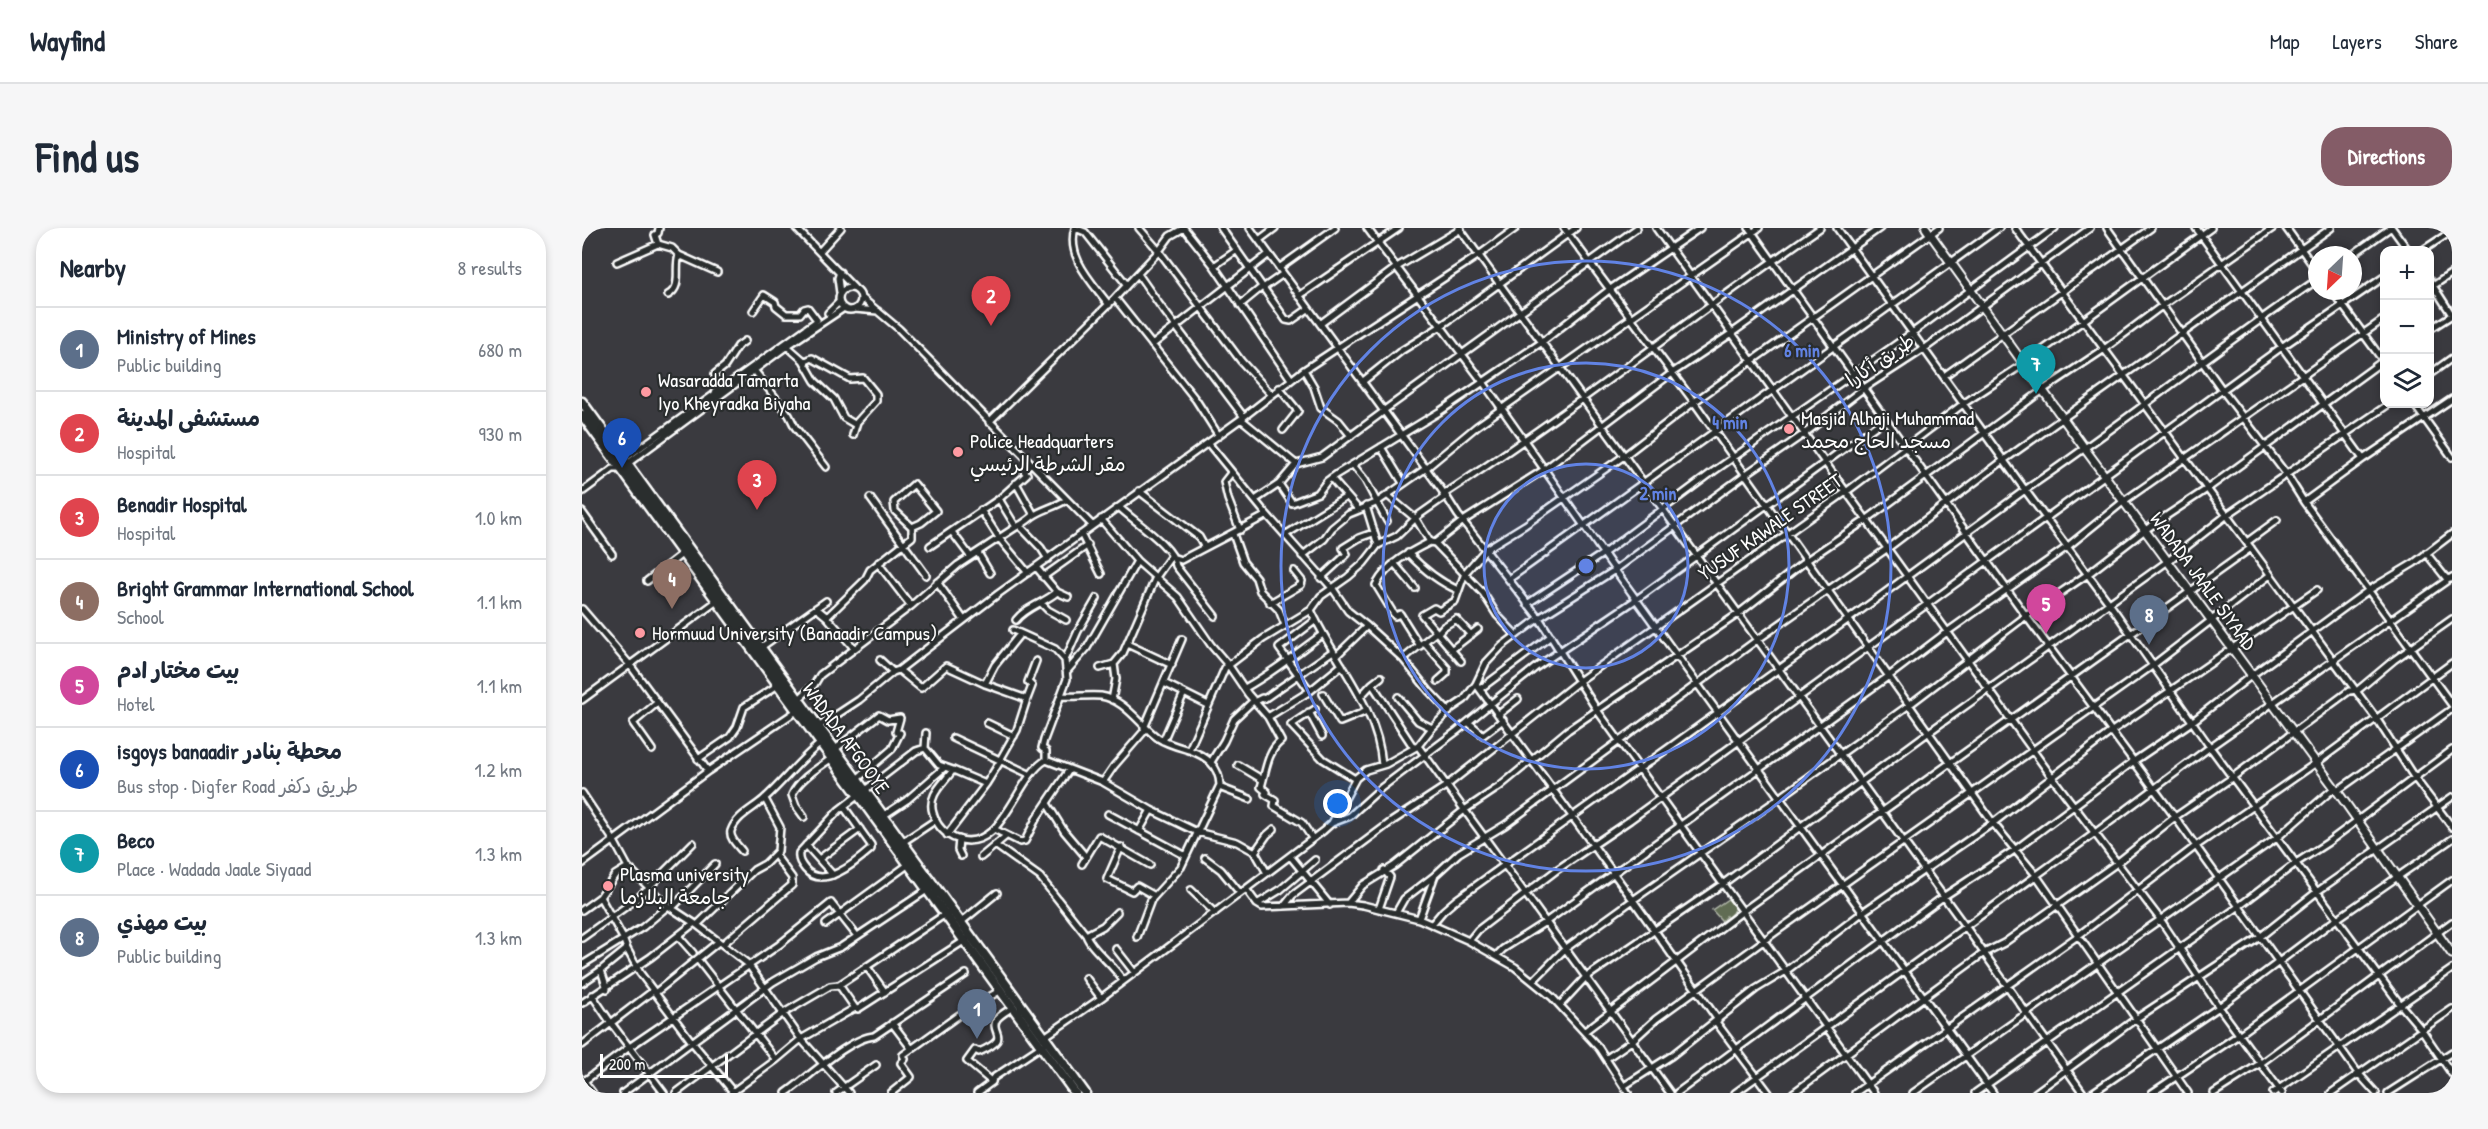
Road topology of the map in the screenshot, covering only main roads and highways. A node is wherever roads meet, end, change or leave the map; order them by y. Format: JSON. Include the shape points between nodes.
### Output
{"nodes":[{"id":1,"x":1929,"y":231,"type":"edge"},
{"id":2,"x":582,"y":402,"type":"edge"},
{"id":3,"x":582,"y":415,"type":"edge"},
{"id":4,"x":599,"y":432,"type":"junction"},
{"id":5,"x":661,"y":517,"type":"junction"},
{"id":6,"x":798,"y":706,"type":"junction"},
{"id":7,"x":824,"y":740,"type":"junction"},
{"id":8,"x":833,"y":754,"type":"junction"},
{"id":9,"x":862,"y":793,"type":"junction"},
{"id":10,"x":899,"y":844,"type":"junction"},
{"id":11,"x":948,"y":912,"type":"junction"},
{"id":12,"x":968,"y":938,"type":"junction"},
{"id":13,"x":2452,"y":954,"type":"edge"},
{"id":14,"x":1043,"y":1042,"type":"junction"},
{"id":15,"x":583,"y":1081,"type":"edge"},
{"id":16,"x":592,"y":1093,"type":"edge"},
{"id":17,"x":1075,"y":1093,"type":"edge"},
{"id":18,"x":1085,"y":1093,"type":"edge"}],
"edges":[{"from":1,"to":13,"type":"main road","name":"WADADA JAALE SIYAAD"},
{"from":2,"to":4,"type":"highway","name":"WADADA AFGOOYE"},
{"from":3,"to":4,"type":"highway","name":"WADADA AFGOOYE"},
{"from":4,"to":5,"type":"highway","name":"WADADA AFGOOYE"},
{"from":5,"to":6,"type":"highway","name":"WADADA AFGOOYE","via":[[760,648]]},
{"from":5,"to":6,"type":"highway","name":"WADADA AFGOOYE","via":[[682,554],[778,685]]},
{"from":6,"to":7,"type":"highway","name":"WADADA AFGOOYE"},
{"from":6,"to":7,"type":"highway","name":"WADADA AFGOOYE","via":[[818,727]]},
{"from":7,"to":8,"type":"highway","name":"WADADA AFGOOYE"},
{"from":8,"to":9,"type":"highway","name":"WADADA AFGOOYE"},
{"from":8,"to":9,"type":"highway","name":"WADADA AFGOOYE","via":[[857,779]]},
{"from":9,"to":10,"type":"highway","name":"WADADA AFGOOYE"},
{"from":9,"to":10,"type":"highway","name":"WADADA AFGOOYE","via":[[883,816]]},
{"from":10,"to":11,"type":"highway","name":"WADADA AFGOOYE"},
{"from":10,"to":11,"type":"highway","name":"WADADA AFGOOYE","via":[[927,890]]},
{"from":11,"to":12,"type":"highway","name":"WADADA AFGOOYE"},
{"from":11,"to":12,"type":"highway","name":"WADADA AFGOOYE","via":[[960,922]]},
{"from":12,"to":14,"type":"highway","name":"WADADA AFGOOYE"},
{"from":12,"to":14,"type":"highway","name":"WADADA AFGOOYE","via":[[1013,1007]]},
{"from":14,"to":17,"type":"highway","name":"WADADA AFGOOYE"},
{"from":14,"to":18,"type":"highway","name":"WADADA AFGOOYE"},
{"from":15,"to":16,"type":"main road"}]}
